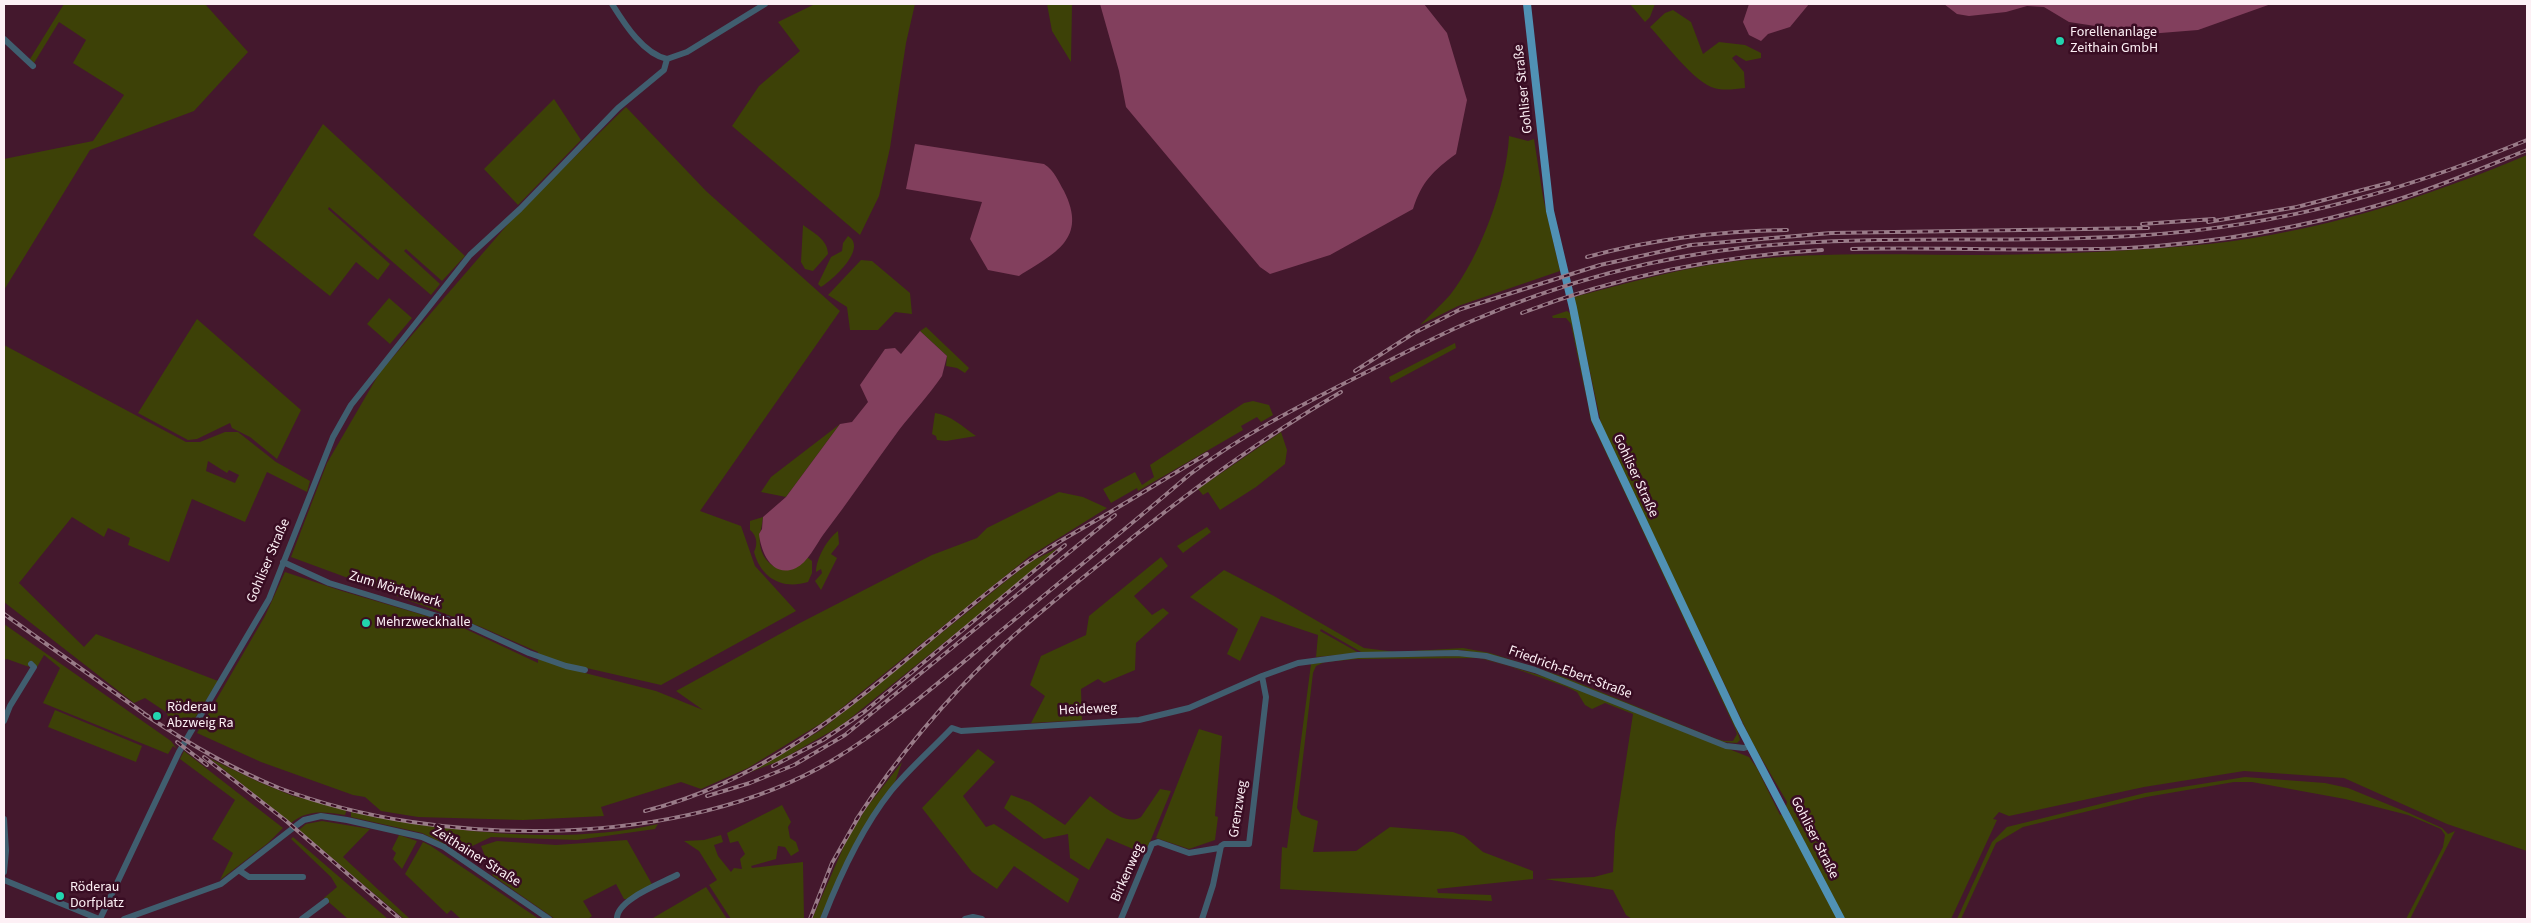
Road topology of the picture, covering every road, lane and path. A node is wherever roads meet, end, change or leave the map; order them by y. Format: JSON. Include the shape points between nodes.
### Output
{"nodes":[{"id":1,"x":612,"y":4,"type":"edge"},
{"id":2,"x":765,"y":4,"type":"edge"},
{"id":3,"x":1527,"y":4,"type":"edge"},
{"id":4,"x":4,"y":39,"type":"edge"},
{"id":5,"x":667,"y":59,"type":"junction"},
{"id":6,"x":33,"y":66,"type":"dead end"},
{"id":7,"x":283,"y":562,"type":"junction"},
{"id":8,"x":31,"y":664,"type":"dead end"},
{"id":9,"x":585,"y":670,"type":"dead end"},
{"id":10,"x":1262,"y":676,"type":"junction"},
{"id":11,"x":1231,"y":689,"type":"joint"},
{"id":12,"x":4,"y":721,"type":"edge"},
{"id":13,"x":1750,"y":746,"type":"junction"},
{"id":14,"x":4,"y":819,"type":"edge"},
{"id":15,"x":1220,"y":848,"type":"junction"},
{"id":16,"x":240,"y":871,"type":"junction"},
{"id":17,"x":4,"y":872,"type":"edge"},
{"id":18,"x":676,"y":875,"type":"dead end"},
{"id":19,"x":302,"y":877,"type":"dead end"},
{"id":20,"x":4,"y":880,"type":"edge"},
{"id":21,"x":326,"y":901,"type":"dead end"},
{"id":22,"x":99,"y":919,"type":"edge"},
{"id":23,"x":128,"y":919,"type":"edge"},
{"id":24,"x":302,"y":919,"type":"edge"},
{"id":25,"x":549,"y":919,"type":"edge"},
{"id":26,"x":616,"y":919,"type":"edge"},
{"id":27,"x":825,"y":919,"type":"edge"},
{"id":28,"x":965,"y":919,"type":"edge"},
{"id":29,"x":982,"y":919,"type":"edge"},
{"id":30,"x":1121,"y":919,"type":"edge"},
{"id":31,"x":1202,"y":919,"type":"edge"},
{"id":32,"x":1841,"y":919,"type":"edge"}],
"edges":[{"from":1,"to":5,"type":"street","via":[[650,51]]},
{"from":2,"to":5,"type":"street","via":[[687,52]]},
{"from":3,"to":13,"type":"main road","name":"Gohliser Straße","via":[[1550,211],[1591,406],[1613,460]]},
{"from":4,"to":6,"type":"street"},
{"from":5,"to":7,"type":"street","name":"Gohliser Straße","via":[[664,70],[618,108],[520,209],[470,255],[365,386],[333,437]]},
{"from":7,"to":9,"type":"street","name":"Zum Mörtelwerk","via":[[329,583],[470,626],[530,653]]},
{"from":7,"to":22,"type":"street","name":"Gohliser Straße","via":[[269,599],[176,759]]},
{"from":8,"to":12,"type":"street","via":[[34,667]]},
{"from":10,"to":11,"type":"street","name":"Friedrich-Ebert-Straße"},
{"from":10,"to":13,"type":"street","name":"Friedrich-Ebert-Straße","via":[[1298,663],[1338,657],[1476,654],[1552,676],[1726,746]]},
{"from":10,"to":15,"type":"street","name":"Grenzweg","via":[[1266,697],[1249,844],[1224,844]]},
{"from":11,"to":27,"type":"street","name":"Heideweg","via":[[1190,708],[1139,720],[952,728],[892,791],[871,821],[846,867]]},
{"from":13,"to":32,"type":"main road","name":"Gohliser Straße"},
{"from":14,"to":17,"type":"street"},
{"from":15,"to":30,"type":"street","name":"Birkenweg","via":[[1189,853],[1158,842],[1152,844]]},
{"from":15,"to":31,"type":"street","name":"Grenzweg"},
{"from":16,"to":19,"type":"street","via":[[249,877]]},
{"from":16,"to":23,"type":"street","via":[[220,884]]},
{"from":16,"to":25,"type":"street","name":"Zeithainer Straße","via":[[304,820],[321,816],[347,820],[422,837],[444,848]]},
{"from":18,"to":26,"type":"street","via":[[624,903],[617,911]]},
{"from":20,"to":22,"type":"street"},
{"from":21,"to":24,"type":"street"},
{"from":28,"to":29,"type":"street"}]}
